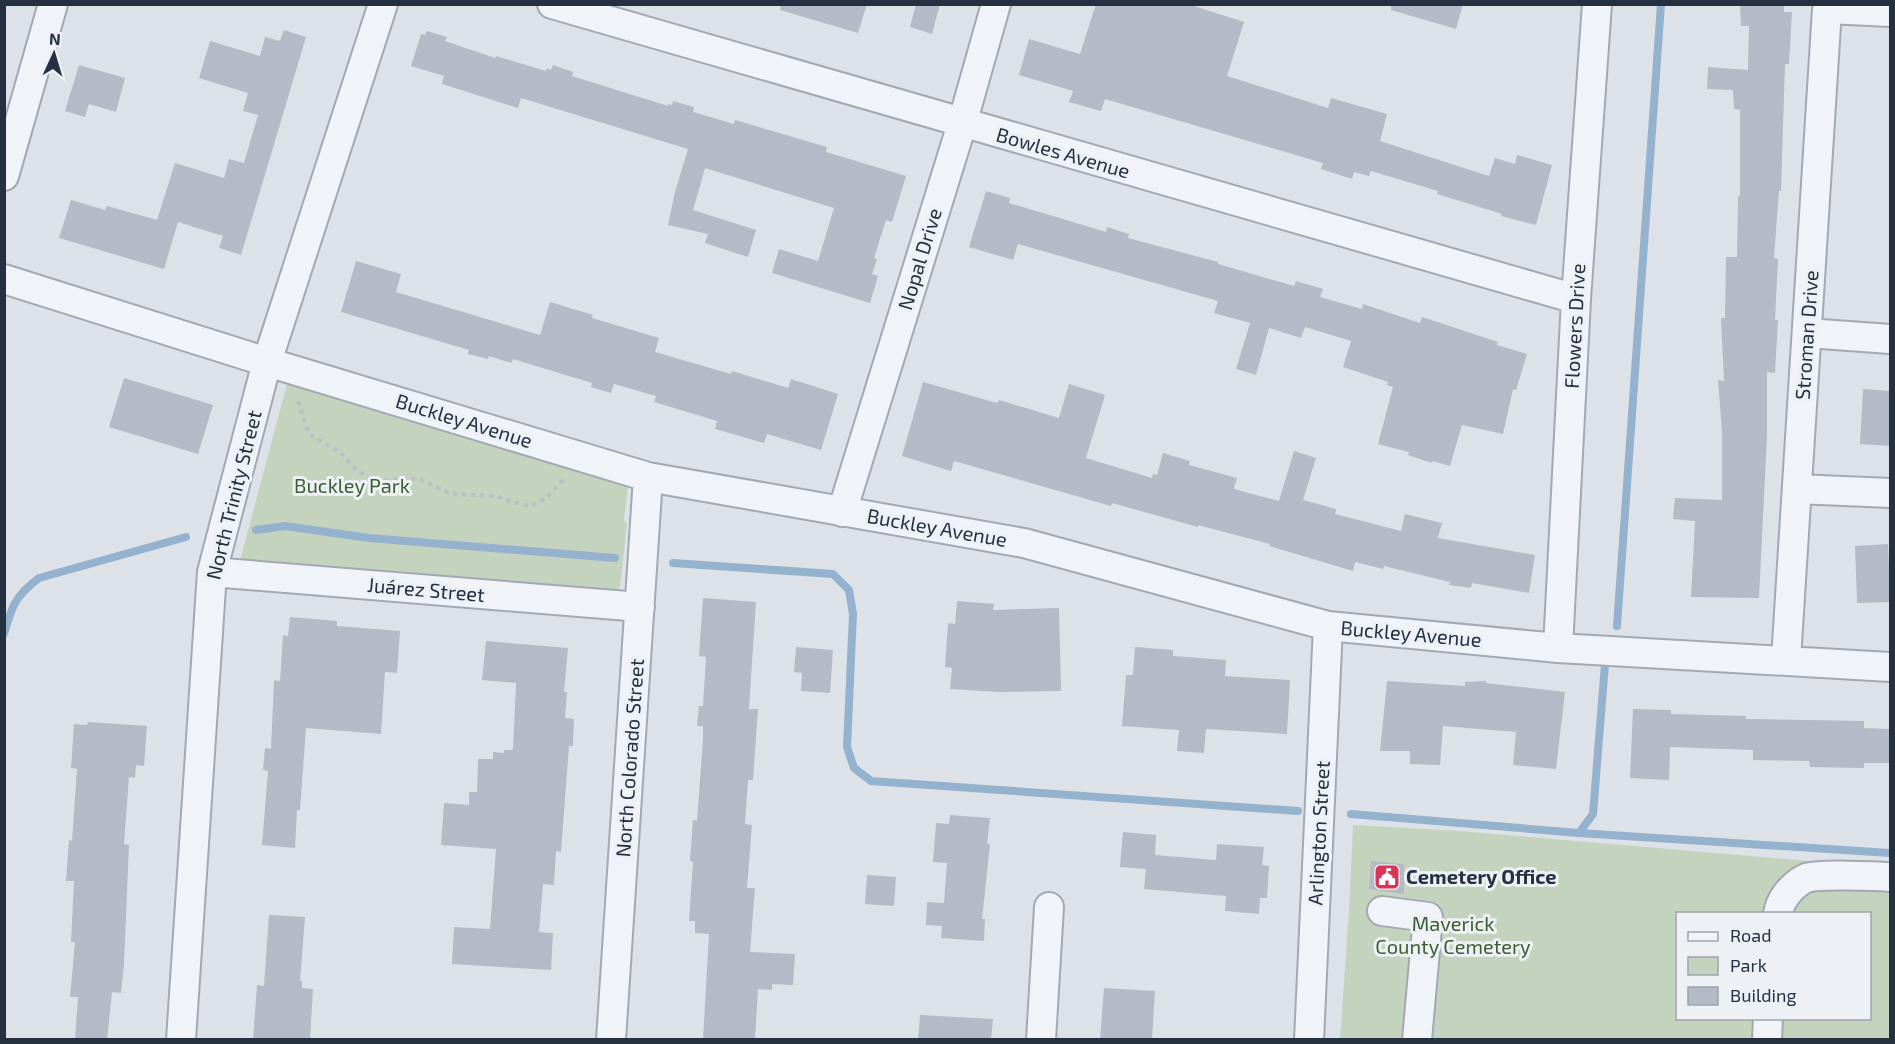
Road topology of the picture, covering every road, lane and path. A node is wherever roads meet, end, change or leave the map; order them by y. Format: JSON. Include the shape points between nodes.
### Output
{"nodes":[{"id":1,"x":53,"y":4,"type":"edge"},
{"id":2,"x":383,"y":4,"type":"edge"},
{"id":3,"x":552,"y":4,"type":"edge"},
{"id":4,"x":996,"y":4,"type":"edge"},
{"id":5,"x":1597,"y":4,"type":"edge"},
{"id":6,"x":1890,"y":12,"type":"edge"},
{"id":7,"x":962,"y":124,"type":"junction"},
{"id":8,"x":4,"y":176,"type":"edge"},
{"id":9,"x":4,"y":279,"type":"edge"},
{"id":10,"x":1576,"y":299,"type":"junction"},
{"id":11,"x":1807,"y":333,"type":"junction"},
{"id":12,"x":1890,"y":339,"type":"edge"},
{"id":13,"x":267,"y":362,"type":"junction"},
{"id":14,"x":298,"y":401,"type":"dead end"},
{"id":15,"x":648,"y":477,"type":"junction"},
{"id":16,"x":563,"y":480,"type":"dead end"},
{"id":17,"x":1797,"y":489,"type":"junction"},
{"id":18,"x":1890,"y":493,"type":"edge"},
{"id":19,"x":842,"y":512,"type":"junction"},
{"id":20,"x":212,"y":572,"type":"junction"},
{"id":21,"x":640,"y":608,"type":"junction"},
{"id":22,"x":1328,"y":626,"type":"junction"},
{"id":23,"x":1558,"y":648,"type":"junction"},
{"id":24,"x":1786,"y":660,"type":"junction"},
{"id":25,"x":1890,"y":667,"type":"edge"},
{"id":26,"x":1890,"y":878,"type":"edge"},
{"id":27,"x":1049,"y":907,"type":"dead end"},
{"id":28,"x":1382,"y":912,"type":"dead end"},
{"id":29,"x":1778,"y":912,"type":"edge"},
{"id":30,"x":1768,"y":1020,"type":"edge"},
{"id":31,"x":181,"y":1040,"type":"edge"},
{"id":32,"x":611,"y":1040,"type":"edge"},
{"id":33,"x":1041,"y":1040,"type":"edge"},
{"id":34,"x":1309,"y":1040,"type":"edge"},
{"id":35,"x":1417,"y":1040,"type":"edge"},
{"id":36,"x":1767,"y":1040,"type":"edge"}],
"edges":[{"from":1,"to":8,"type":"street"},
{"from":2,"to":13,"type":"street","name":"North Trinity Street"},
{"from":3,"to":7,"type":"street","name":"Bowles Avenue"},
{"from":4,"to":7,"type":"street","name":"Nopal Drive"},
{"from":5,"to":10,"type":"street","name":"Flowers Drive"},
{"from":6,"to":11,"type":"street","name":"Stroman Drive","via":[[1827,9]]},
{"from":7,"to":10,"type":"street","name":"Bowles Avenue"},
{"from":7,"to":19,"type":"street","name":"Nopal Drive"},
{"from":9,"to":13,"type":"street","name":"Buckley Avenue"},
{"from":10,"to":23,"type":"street","name":"Flowers Drive"},
{"from":11,"to":12,"type":"street"},
{"from":11,"to":17,"type":"street","name":"Stroman Drive"},
{"from":13,"to":15,"type":"street","name":"Buckley Avenue"},
{"from":13,"to":20,"type":"street","name":"North Trinity Street"},
{"from":14,"to":16,"type":"path","via":[[309,434],[341,453],[357,471],[375,481],[422,480],[451,494],[496,496],[531,506],[546,498]]},
{"from":15,"to":19,"type":"street","name":"Buckley Avenue"},
{"from":15,"to":21,"type":"street","name":"North Colorado Street"},
{"from":17,"to":18,"type":"street"},
{"from":17,"to":24,"type":"street","name":"Stroman Drive"},
{"from":19,"to":22,"type":"street","name":"Buckley Avenue","via":[[1024,543]]},
{"from":20,"to":21,"type":"street","name":"Juárez Street"},
{"from":20,"to":31,"type":"street","name":"North Trinity Street"},
{"from":21,"to":32,"type":"street","name":"North Colorado Street"},
{"from":22,"to":23,"type":"street","name":"Buckley Avenue"},
{"from":22,"to":34,"type":"street","name":"Arlington Street"},
{"from":23,"to":24,"type":"street","name":"Buckley Avenue"},
{"from":24,"to":25,"type":"street","name":"Buckley Avenue"},
{"from":26,"to":29,"type":"street","via":[[1808,877],[1792,887]]},
{"from":27,"to":33,"type":"street"},
{"from":28,"to":35,"type":"street","via":[[1428,917]]},
{"from":30,"to":36,"type":"street"}]}
